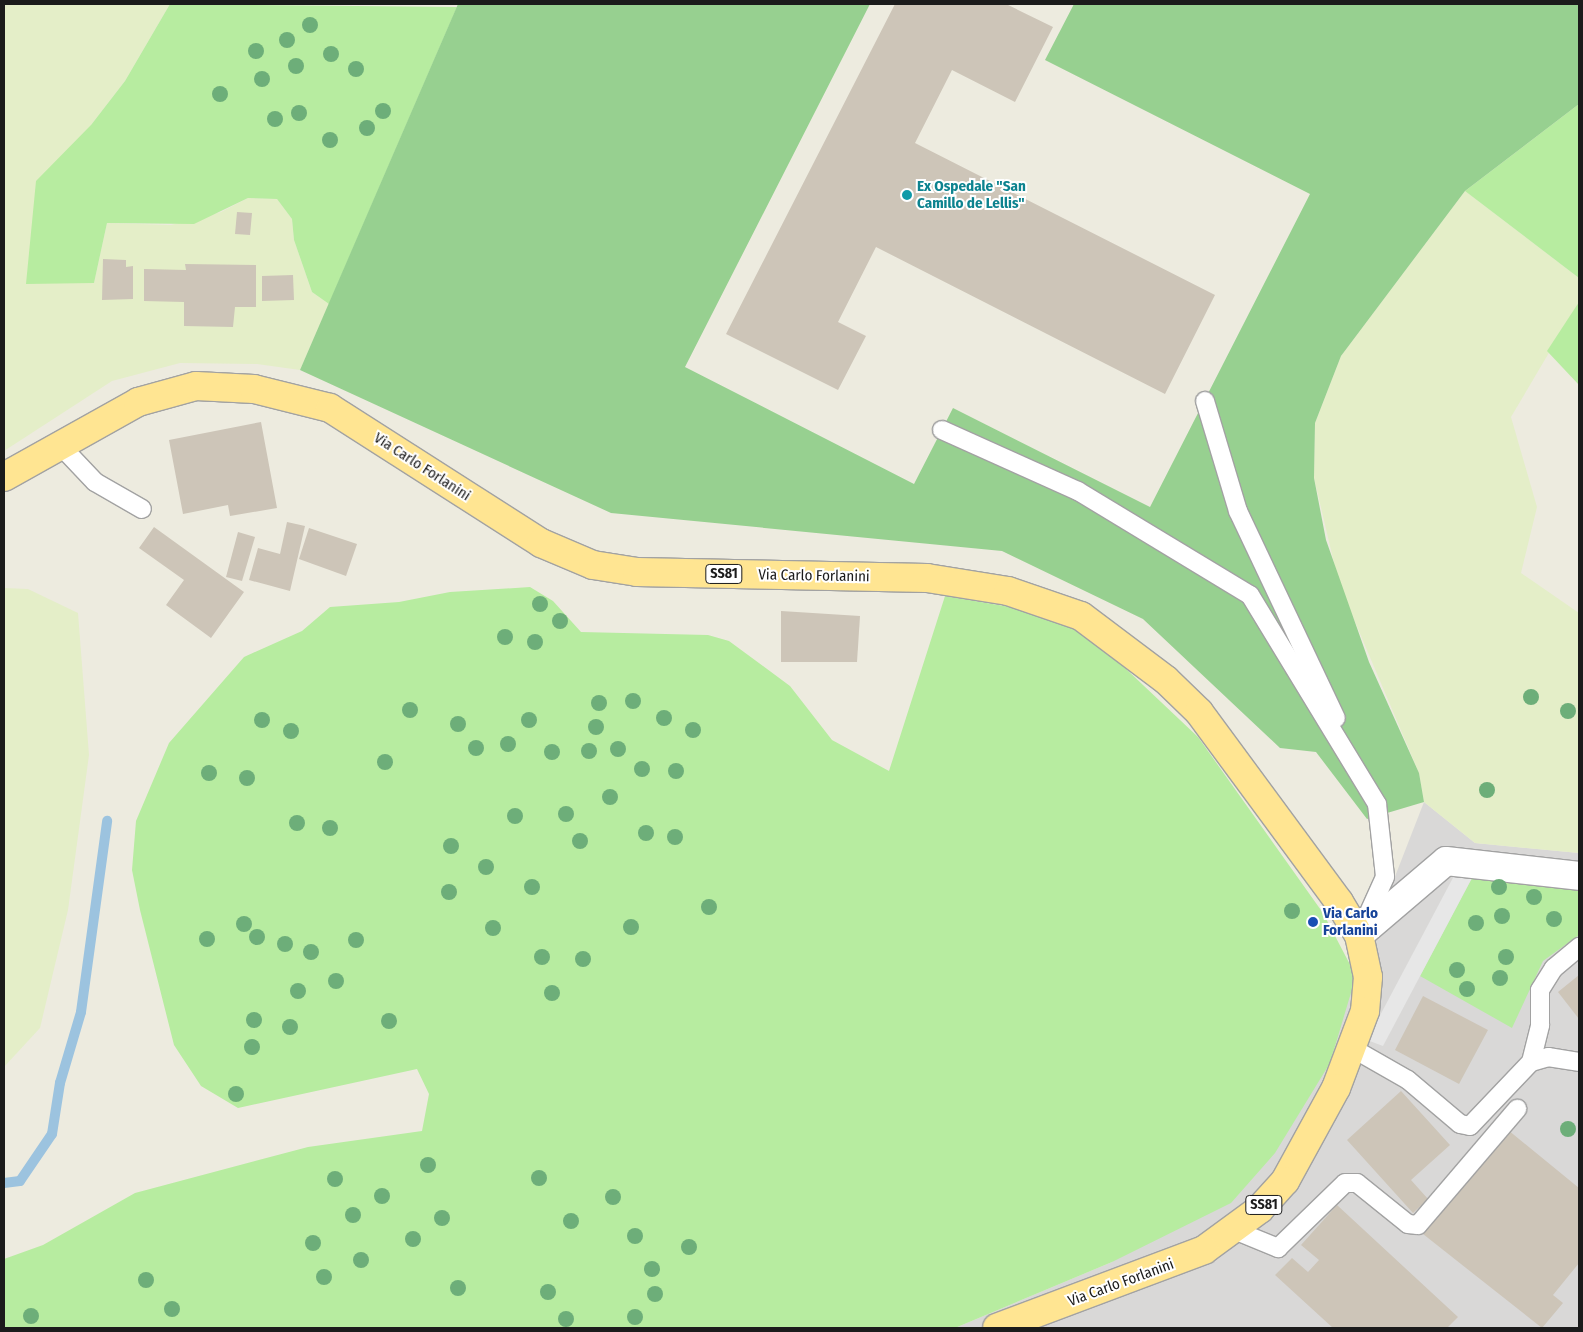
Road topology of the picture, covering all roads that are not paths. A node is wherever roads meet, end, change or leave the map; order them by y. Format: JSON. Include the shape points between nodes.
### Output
{"nodes":[{"id":1,"x":1205,"y":401,"type":"dead end"},
{"id":2,"x":942,"y":430,"type":"dead end"},
{"id":3,"x":60,"y":445,"type":"junction"},
{"id":4,"x":4,"y":477,"type":"edge"},
{"id":5,"x":142,"y":509,"type":"dead end"},
{"id":6,"x":1377,"y":804,"type":"junction"},
{"id":7,"x":1579,"y":876,"type":"edge"},
{"id":8,"x":1359,"y":935,"type":"junction"},
{"id":9,"x":1579,"y":947,"type":"edge"},
{"id":10,"x":1352,"y":1048,"type":"junction"},
{"id":11,"x":1531,"y":1062,"type":"junction"},
{"id":12,"x":1579,"y":1062,"type":"edge"},
{"id":13,"x":1517,"y":1109,"type":"dead end"},
{"id":14,"x":1234,"y":1230,"type":"junction"},
{"id":15,"x":997,"y":1328,"type":"edge"}],
"edges":[{"from":1,"to":6,"type":"lane","via":[[1238,511]]},
{"from":2,"to":6,"type":"lane","via":[[1078,491],[1250,595]]},
{"from":3,"to":4,"type":"main road","name":"Via Carlo Forlanini","number":"SS81"},
{"from":3,"to":5,"type":"lane","via":[[95,482]]},
{"from":3,"to":8,"type":"main road","name":"Via Carlo Forlanini","number":"SS81","via":[[138,402],[196,386],[254,389],[330,408],[541,543],[592,565],[637,572],[927,578],[1008,591],[1082,616],[1166,680],[1200,712]]},
{"from":6,"to":8,"type":"lane","via":[[1385,877]]},
{"from":7,"to":8,"type":"street","via":[[1446,861]]},
{"from":8,"to":10,"type":"main road","name":"Via Carlo Forlanini","number":"SS81","via":[[1368,977],[1365,1011]]},
{"from":9,"to":11,"type":"lane","via":[[1554,968],[1540,990],[1539,1031]]},
{"from":10,"to":11,"type":"lane","via":[[1408,1080],[1460,1124],[1470,1126]]},
{"from":10,"to":14,"type":"main road","name":"Via Carlo Forlanini","number":"SS81","via":[[1336,1088],[1285,1181]]},
{"from":11,"to":12,"type":"lane","via":[[1548,1057]]},
{"from":13,"to":14,"type":"lane","via":[[1418,1225],[1408,1224],[1357,1182],[1345,1183],[1278,1248]]},
{"from":14,"to":15,"type":"main road","name":"Via Carlo Forlanini","number":"SS81","via":[[1204,1250],[1159,1270]]}]}
